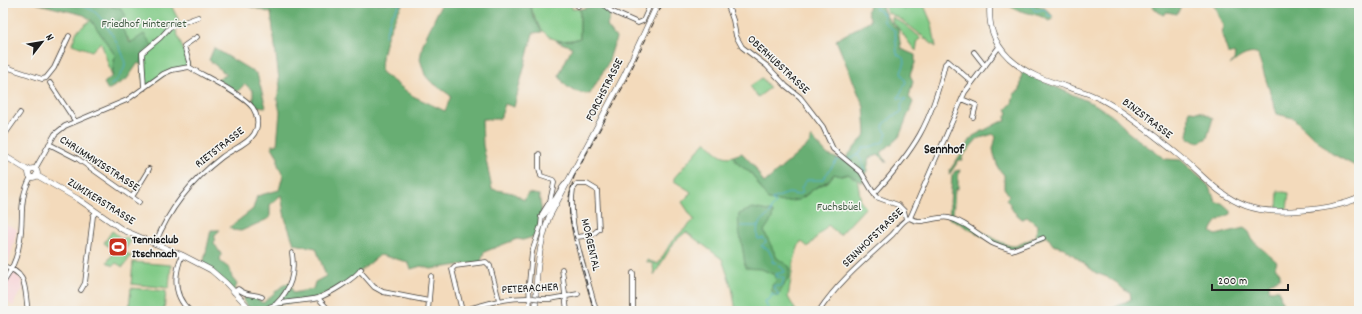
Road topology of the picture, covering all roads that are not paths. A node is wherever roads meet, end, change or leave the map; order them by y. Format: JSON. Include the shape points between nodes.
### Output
{"nodes":[{"id":1,"x":575,"y":3,"type":"edge"},
{"id":2,"x":580,"y":3,"type":"edge"},
{"id":3,"x":602,"y":3,"type":"edge"},
{"id":4,"x":652,"y":3,"type":"edge"},
{"id":5,"x":658,"y":3,"type":"edge"},
{"id":6,"x":727,"y":3,"type":"edge"},
{"id":7,"x":990,"y":3,"type":"edge"},
{"id":8,"x":198,"y":16,"type":"dead end"},
{"id":9,"x":69,"y":36,"type":"dead end"},
{"id":10,"x":197,"y":37,"type":"dead end"},
{"id":11,"x":999,"y":47,"type":"junction"},
{"id":12,"x":974,"y":52,"type":"dead end"},
{"id":13,"x":3,"y":66,"type":"edge"},
{"id":14,"x":985,"y":66,"type":"junction"},
{"id":15,"x":189,"y":67,"type":"junction"},
{"id":16,"x":972,"y":82,"type":"junction"},
{"id":17,"x":50,"y":83,"type":"dead end"},
{"id":18,"x":144,"y":88,"type":"junction"},
{"id":19,"x":962,"y":99,"type":"junction"},
{"id":20,"x":20,"y":113,"type":"dead end"},
{"id":21,"x":973,"y":117,"type":"dead end"},
{"id":22,"x":75,"y":121,"type":"junction"},
{"id":23,"x":3,"y":138,"type":"edge"},
{"id":24,"x":49,"y":144,"type":"junction"},
{"id":25,"x":539,"y":154,"type":"dead end"},
{"id":26,"x":4,"y":157,"type":"edge"},
{"id":27,"x":35,"y":169,"type":"junction"},
{"id":28,"x":149,"y":169,"type":"dead end"},
{"id":29,"x":29,"y":170,"type":"junction"},
{"id":30,"x":34,"y":176,"type":"junction"},
{"id":31,"x":566,"y":183,"type":"junction"},
{"id":32,"x":874,"y":194,"type":"junction"},
{"id":33,"x":132,"y":197,"type":"junction"},
{"id":34,"x":1359,"y":198,"type":"edge"},
{"id":35,"x":139,"y":202,"type":"dead end"},
{"id":36,"x":96,"y":212,"type":"junction"},
{"id":37,"x":541,"y":217,"type":"junction"},
{"id":38,"x":908,"y":218,"type":"junction"},
{"id":39,"x":577,"y":238,"type":"junction"},
{"id":40,"x":1043,"y":238,"type":"dead end"},
{"id":41,"x":155,"y":244,"type":"junction"},
{"id":42,"x":292,"y":253,"type":"dead end"},
{"id":43,"x":182,"y":255,"type":"junction"},
{"id":44,"x":3,"y":266,"type":"edge"},
{"id":45,"x":12,"y":268,"type":"junction"},
{"id":46,"x":562,"y":269,"type":"dead end"},
{"id":47,"x":633,"y":273,"type":"dead end"},
{"id":48,"x":431,"y":276,"type":"dead end"},
{"id":49,"x":3,"y":283,"type":"edge"},
{"id":50,"x":81,"y":290,"type":"dead end"},
{"id":51,"x":234,"y":292,"type":"junction"},
{"id":52,"x":578,"y":294,"type":"dead end"},
{"id":53,"x":262,"y":297,"type":"dead end"},
{"id":54,"x":565,"y":297,"type":"junction"},
{"id":55,"x":318,"y":298,"type":"junction"},
{"id":56,"x":531,"y":298,"type":"junction"},
{"id":57,"x":500,"y":300,"type":"junction"},
{"id":58,"x":429,"y":301,"type":"junction"},
{"id":59,"x":276,"y":305,"type":"junction"},
{"id":60,"x":28,"y":311,"type":"edge"},
{"id":61,"x":190,"y":311,"type":"edge"},
{"id":62,"x":252,"y":311,"type":"edge"},
{"id":63,"x":264,"y":311,"type":"edge"},
{"id":64,"x":330,"y":311,"type":"edge"},
{"id":65,"x":428,"y":311,"type":"edge"},
{"id":66,"x":462,"y":311,"type":"edge"},
{"id":67,"x":530,"y":311,"type":"edge"},
{"id":68,"x":536,"y":311,"type":"edge"},
{"id":69,"x":567,"y":311,"type":"edge"},
{"id":70,"x":596,"y":311,"type":"edge"},
{"id":71,"x":633,"y":311,"type":"edge"},
{"id":72,"x":819,"y":311,"type":"edge"}],
"edges":[{"from":1,"to":2,"type":"street","via":[[578,6]]},
{"from":3,"to":4,"type":"street","via":[[611,11],[637,23],[642,22]]},
{"from":5,"to":31,"type":"main road","name":"FORCHSTRASSE","via":[[617,90]]},
{"from":6,"to":32,"type":"street","name":"OBERHUBSTRASSE","via":[[736,36],[742,47],[800,97],[823,127],[833,149],[861,172]]},
{"from":7,"to":11,"type":"main road","name":"BINZSTRASSE","via":[[990,27]]},
{"from":8,"to":18,"type":"street","via":[[170,27],[143,52]]},
{"from":9,"to":13,"type":"street","via":[[54,68],[46,78],[42,79]]},
{"from":10,"to":15,"type":"street","via":[[184,46]]},
{"from":11,"to":14,"type":"street","name":"SENNHOFSTRASSE"},
{"from":11,"to":34,"type":"main road","name":"BINZSTRASSE","via":[[1015,63],[1035,77],[1088,93],[1113,106],[1173,151],[1220,192],[1235,201],[1269,211],[1325,207],[1348,203]]},
{"from":12,"to":14,"type":"street"},
{"from":14,"to":16,"type":"street","name":"SENNHOFSTRASSE"},
{"from":15,"to":18,"type":"street","via":[[168,72]]},
{"from":15,"to":41,"type":"street","name":"RIETSTRASSE","via":[[250,104],[257,118],[256,130],[248,140],[222,157],[194,182],[170,214]]},
{"from":16,"to":19,"type":"street","name":"SENNHOFSTRASSE"},
{"from":16,"to":32,"type":"street","via":[[948,61],[945,64],[923,130],[905,158]]},
{"from":17,"to":22,"type":"street"},
{"from":18,"to":22,"type":"street","via":[[138,94],[113,106]]},
{"from":19,"to":21,"type":"street","via":[[976,105]]},
{"from":19,"to":38,"type":"street","name":"SENNHOFSTRASSE"},
{"from":20,"to":23,"type":"street"},
{"from":22,"to":24,"type":"street","via":[[55,134]]},
{"from":24,"to":27,"type":"street"},
{"from":24,"to":33,"type":"street","name":"CHRUMMWISSTRASSE","via":[[78,159]]},
{"from":25,"to":37,"type":"street","via":[[541,176],[553,180],[554,183],[550,201]]},
{"from":26,"to":29,"type":"main road"},
{"from":27,"to":29,"type":"main road"},
{"from":27,"to":30,"type":"main road"},
{"from":28,"to":33,"type":"street"},
{"from":29,"to":30,"type":"main road","via":[[28,174]]},
{"from":30,"to":36,"type":"main road","name":"ZUMIKERSTRASSE","via":[[78,199]]},
{"from":30,"to":45,"type":"street","via":[[22,197],[20,240]]},
{"from":31,"to":37,"type":"street","name":"FORCHSTRASSE","via":[[555,196],[546,214]]},
{"from":31,"to":68,"type":"main road","name":"FORCHSTRASSE","via":[[549,217],[540,247],[536,277]]},
{"from":32,"to":38,"type":"street","via":[[898,204]]},
{"from":33,"to":35,"type":"street","name":"CHRUMMWISSTRASSE"},
{"from":36,"to":41,"type":"main road","name":"ZUMIKERSTRASSE","via":[[123,230]]},
{"from":36,"to":50,"type":"street","via":[[93,216],[86,283]]},
{"from":37,"to":56,"type":"street","via":[[530,263]]},
{"from":38,"to":40,"type":"street","via":[[923,221],[949,218],[1012,250]]},
{"from":38,"to":72,"type":"street","name":"SENNHOFSTRASSE","via":[[856,267]]},
{"from":39,"to":39,"type":"street","name":"MORGENTAL","via":[[595,234],[599,229],[597,190],[587,184],[577,184],[572,189]]},
{"from":39,"to":70,"type":"street","name":"MORGENTAL"},
{"from":41,"to":43,"type":"main road","name":"ZUMIKERSTRASSE"},
{"from":42,"to":59,"type":"street","via":[[293,274],[290,287]]},
{"from":43,"to":51,"type":"main road","name":"ZUMIKERSTRASSE","via":[[214,273]]},
{"from":43,"to":61,"type":"street","via":[[176,272],[176,284],[182,302]]},
{"from":44,"to":45,"type":"street"},
{"from":45,"to":49,"type":"street"},
{"from":45,"to":60,"type":"street","via":[[23,279]]},
{"from":46,"to":54,"type":"street"},
{"from":47,"to":71,"type":"street"},
{"from":48,"to":58,"type":"street"},
{"from":51,"to":53,"type":"street","via":[[238,289],[246,295]]},
{"from":51,"to":62,"type":"main road","name":"ZUMIKERSTRASSE"},
{"from":52,"to":54,"type":"street","name":"PETERACHER"},
{"from":54,"to":56,"type":"street","name":"PETERACHER","bridge":true},
{"from":54,"to":69,"type":"street"},
{"from":55,"to":58,"type":"street","via":[[346,283],[360,270],[374,287],[383,292]]},
{"from":55,"to":59,"type":"street"},
{"from":55,"to":64,"type":"street"},
{"from":56,"to":57,"type":"street","name":"PETERACHER","via":[[513,297]]},
{"from":56,"to":67,"type":"street"},
{"from":57,"to":66,"type":"street","name":"PETERACHER"},
{"from":57,"to":66,"type":"street","via":[[490,266],[486,262],[455,266],[452,269],[453,276]]},
{"from":58,"to":65,"type":"street"},
{"from":59,"to":63,"type":"street"}]}
